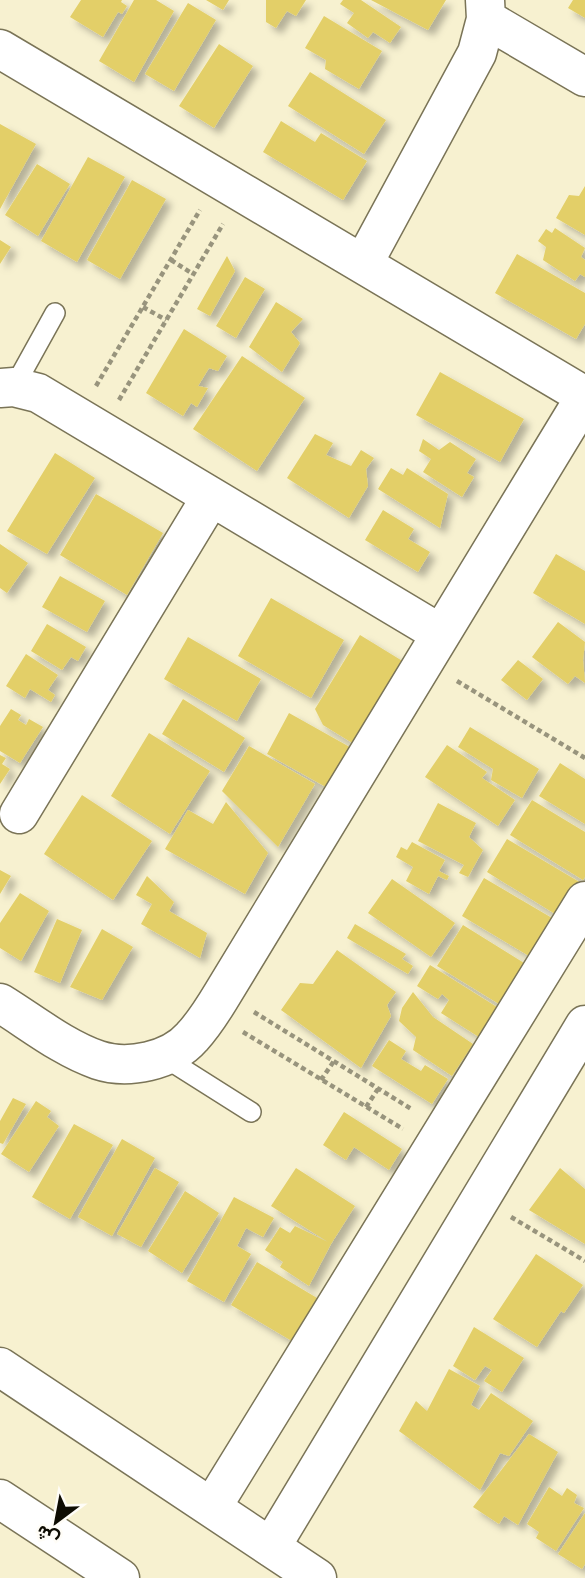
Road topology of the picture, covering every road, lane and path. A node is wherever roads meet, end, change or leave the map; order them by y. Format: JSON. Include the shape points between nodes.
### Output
{"nodes":[{"id":1,"x":485,"y":9,"type":"edge"},
{"id":2,"x":0,"y":49,"type":"edge"},
{"id":3,"x":585,"y":76,"type":"edge"},
{"id":4,"x":230,"y":186,"type":"junction"},
{"id":5,"x":171,"y":260,"type":"junction"},
{"id":6,"x":363,"y":264,"type":"junction"},
{"id":7,"x":193,"y":274,"type":"junction"},
{"id":8,"x":143,"y":307,"type":"junction"},
{"id":9,"x":55,"y":313,"type":"dead end"},
{"id":10,"x":166,"y":320,"type":"junction"},
{"id":11,"x":7,"y":388,"type":"edge"},
{"id":12,"x":585,"y":397,"type":"edge"},
{"id":13,"x":89,"y":424,"type":"junction"},
{"id":14,"x":211,"y":497,"type":"junction"},
{"id":15,"x":433,"y":648,"type":"junction"},
{"id":16,"x":585,"y":758,"type":"edge"},
{"id":17,"x":19,"y":814,"type":"dead end"},
{"id":18,"x":585,"y":901,"type":"edge"},
{"id":19,"x":0,"y":1003,"type":"edge"},
{"id":20,"x":217,"y":1003,"type":"junction"},
{"id":21,"x":585,"y":1025,"type":"edge"},
{"id":22,"x":164,"y":1057,"type":"junction"},
{"id":23,"x":334,"y":1061,"type":"junction"},
{"id":24,"x":321,"y":1080,"type":"junction"},
{"id":25,"x":378,"y":1088,"type":"junction"},
{"id":26,"x":366,"y":1107,"type":"junction"},
{"id":27,"x":251,"y":1112,"type":"dead end"},
{"id":28,"x":439,"y":1138,"type":"junction"},
{"id":29,"x":481,"y":1199,"type":"junction"},
{"id":30,"x":585,"y":1261,"type":"edge"},
{"id":31,"x":0,"y":1367,"type":"edge"},
{"id":32,"x":0,"y":1499,"type":"edge"},
{"id":33,"x":212,"y":1507,"type":"junction"},
{"id":34,"x":271,"y":1547,"type":"junction"},
{"id":35,"x":120,"y":1578,"type":"edge"},
{"id":36,"x":317,"y":1578,"type":"edge"}],
"edges":[{"from":1,"to":3,"type":"street"},
{"from":1,"to":6,"type":"street","via":[[477,53]]},
{"from":2,"to":4,"type":"street"},
{"from":4,"to":5,"type":"path"},
{"from":4,"to":6,"type":"street"},
{"from":4,"to":7,"type":"path"},
{"from":5,"to":7,"type":"path"},
{"from":5,"to":8,"type":"path"},
{"from":6,"to":12,"type":"street"},
{"from":7,"to":10,"type":"path"},
{"from":8,"to":10,"type":"path"},
{"from":8,"to":13,"type":"path"},
{"from":9,"to":11,"type":"lane"},
{"from":10,"to":13,"type":"path"},
{"from":11,"to":13,"type":"street","via":[[38,393]]},
{"from":12,"to":15,"type":"street"},
{"from":13,"to":14,"type":"street"},
{"from":14,"to":15,"type":"street"},
{"from":14,"to":17,"type":"street"},
{"from":15,"to":16,"type":"path"},
{"from":15,"to":20,"type":"street"},
{"from":18,"to":28,"type":"street"},
{"from":19,"to":22,"type":"street","via":[[99,1060],[132,1064]]},
{"from":20,"to":22,"type":"street","via":[[191,1039]]},
{"from":20,"to":23,"type":"path"},
{"from":20,"to":24,"type":"path"},
{"from":21,"to":29,"type":"street"},
{"from":22,"to":27,"type":"lane"},
{"from":23,"to":24,"type":"path"},
{"from":23,"to":25,"type":"path"},
{"from":24,"to":26,"type":"path"},
{"from":25,"to":26,"type":"path"},
{"from":25,"to":28,"type":"path"},
{"from":26,"to":28,"type":"path"},
{"from":28,"to":33,"type":"street"},
{"from":29,"to":30,"type":"path"},
{"from":29,"to":34,"type":"street"},
{"from":31,"to":33,"type":"street"},
{"from":32,"to":35,"type":"street"},
{"from":33,"to":34,"type":"street"},
{"from":34,"to":36,"type":"street"}]}
